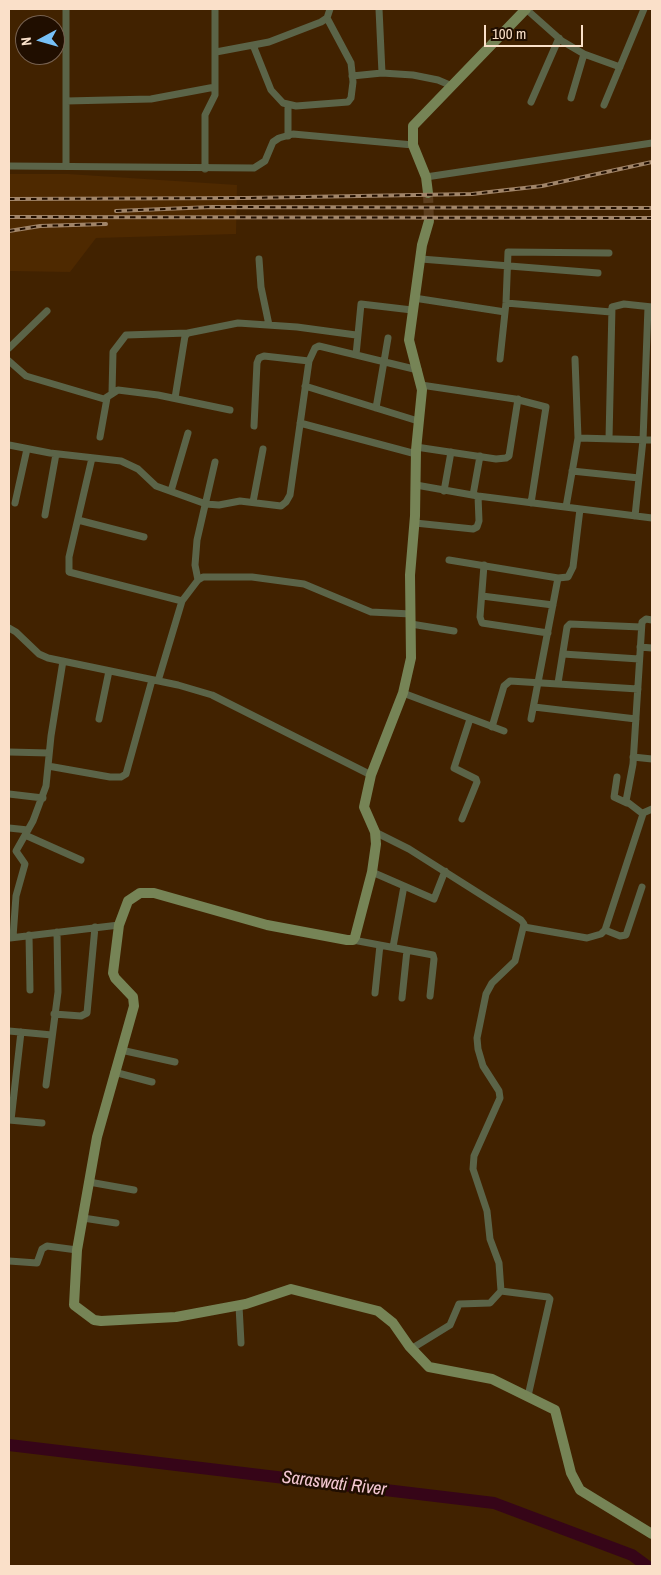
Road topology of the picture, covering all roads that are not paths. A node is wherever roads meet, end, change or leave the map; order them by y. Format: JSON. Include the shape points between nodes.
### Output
{"nodes":[{"id":1,"x":66,"y":9,"type":"edge"},
{"id":2,"x":215,"y":9,"type":"edge"},
{"id":3,"x":330,"y":9,"type":"edge"},
{"id":4,"x":379,"y":9,"type":"edge"},
{"id":5,"x":526,"y":9,"type":"edge"},
{"id":6,"x":644,"y":9,"type":"edge"},
{"id":7,"x":327,"y":18,"type":"junction"},
{"id":8,"x":558,"y":38,"type":"junction"},
{"id":9,"x":253,"y":45,"type":"junction"},
{"id":10,"x":216,"y":52,"type":"junction"},
{"id":11,"x":584,"y":54,"type":"junction"},
{"id":12,"x":620,"y":67,"type":"junction"},
{"id":13,"x":382,"y":73,"type":"junction"},
{"id":14,"x":352,"y":76,"type":"junction"},
{"id":15,"x":452,"y":86,"type":"junction"},
{"id":16,"x":215,"y":87,"type":"junction"},
{"id":17,"x":571,"y":98,"type":"dead end"},
{"id":18,"x":66,"y":101,"type":"junction"},
{"id":19,"x":531,"y":102,"type":"dead end"},
{"id":20,"x":288,"y":104,"type":"junction"},
{"id":21,"x":604,"y":105,"type":"dead end"},
{"id":22,"x":288,"y":136,"type":"junction"},
{"id":23,"x":652,"y":143,"type":"edge"},
{"id":24,"x":413,"y":145,"type":"junction"},
{"id":25,"x":9,"y":166,"type":"edge"},
{"id":26,"x":66,"y":166,"type":"junction"},
{"id":27,"x":205,"y":169,"type":"junction"},
{"id":28,"x":426,"y":176,"type":"junction"},
{"id":29,"x":428,"y":193,"type":"tunnel mouth"},
{"id":30,"x":429,"y":221,"type":"tunnel mouth"},
{"id":31,"x":609,"y":253,"type":"dead end"},
{"id":32,"x":259,"y":259,"type":"dead end"},
{"id":33,"x":421,"y":259,"type":"junction"},
{"id":34,"x":507,"y":264,"type":"junction"},
{"id":35,"x":598,"y":273,"type":"dead end"},
{"id":36,"x":414,"y":298,"type":"junction"},
{"id":37,"x":506,"y":303,"type":"junction"},
{"id":38,"x":650,"y":307,"type":"edge"},
{"id":39,"x":412,"y":310,"type":"junction"},
{"id":40,"x":47,"y":311,"type":"dead end"},
{"id":41,"x":505,"y":312,"type":"junction"},
{"id":42,"x":611,"y":312,"type":"junction"},
{"id":43,"x":268,"y":326,"type":"junction"},
{"id":44,"x":188,"y":333,"type":"junction"},
{"id":45,"x":356,"y":335,"type":"junction"},
{"id":46,"x":388,"y":338,"type":"dead end"},
{"id":47,"x":9,"y":348,"type":"edge"},
{"id":48,"x":356,"y":355,"type":"junction"},
{"id":49,"x":500,"y":359,"type":"dead end"},
{"id":50,"x":575,"y":359,"type":"dead end"},
{"id":51,"x":9,"y":361,"type":"edge"},
{"id":52,"x":309,"y":361,"type":"junction"},
{"id":53,"x":385,"y":362,"type":"junction"},
{"id":54,"x":418,"y":370,"type":"junction"},
{"id":55,"x":421,"y":385,"type":"junction"},
{"id":56,"x":305,"y":386,"type":"junction"},
{"id":57,"x":110,"y":396,"type":"junction"},
{"id":58,"x":175,"y":398,"type":"junction"},
{"id":59,"x":518,"y":399,"type":"junction"},
{"id":60,"x":376,"y":408,"type":"junction"},
{"id":61,"x":230,"y":410,"type":"dead end"},
{"id":62,"x":418,"y":421,"type":"junction"},
{"id":63,"x":300,"y":423,"type":"junction"},
{"id":64,"x":254,"y":426,"type":"dead end"},
{"id":65,"x":188,"y":433,"type":"dead end"},
{"id":66,"x":100,"y":437,"type":"dead end"},
{"id":67,"x":578,"y":438,"type":"junction"},
{"id":68,"x":609,"y":438,"type":"junction"},
{"id":69,"x":643,"y":440,"type":"junction"},
{"id":70,"x":652,"y":440,"type":"edge"},
{"id":71,"x":9,"y":445,"type":"edge"},
{"id":72,"x":27,"y":449,"type":"junction"},
{"id":73,"x":263,"y":449,"type":"dead end"},
{"id":74,"x":416,"y":450,"type":"junction"},
{"id":75,"x":451,"y":452,"type":"junction"},
{"id":76,"x":56,"y":454,"type":"junction"},
{"id":77,"x":480,"y":456,"type":"junction"},
{"id":78,"x":92,"y":458,"type":"junction"},
{"id":79,"x":216,"y":462,"type":"dead end"},
{"id":80,"x":572,"y":471,"type":"junction"},
{"id":81,"x":639,"y":478,"type":"junction"},
{"id":82,"x":416,"y":486,"type":"junction"},
{"id":83,"x":171,"y":491,"type":"junction"},
{"id":84,"x":444,"y":491,"type":"junction"},
{"id":85,"x":475,"y":496,"type":"junction"},
{"id":86,"x":253,"y":502,"type":"junction"},
{"id":87,"x":531,"y":502,"type":"junction"},
{"id":88,"x":15,"y":503,"type":"dead end"},
{"id":89,"x":206,"y":504,"type":"junction"},
{"id":90,"x":566,"y":507,"type":"junction"},
{"id":91,"x":580,"y":509,"type":"junction"},
{"id":92,"x":45,"y":515,"type":"dead end"},
{"id":93,"x":635,"y":516,"type":"junction"},
{"id":94,"x":652,"y":518,"type":"edge"},
{"id":95,"x":78,"y":520,"type":"junction"},
{"id":96,"x":415,"y":523,"type":"junction"},
{"id":97,"x":144,"y":537,"type":"dead end"},
{"id":98,"x":449,"y":560,"type":"dead end"},
{"id":99,"x":484,"y":565,"type":"junction"},
{"id":100,"x":558,"y":578,"type":"junction"},
{"id":101,"x":198,"y":580,"type":"junction"},
{"id":102,"x":482,"y":596,"type":"junction"},
{"id":103,"x":182,"y":600,"type":"junction"},
{"id":104,"x":553,"y":604,"type":"junction"},
{"id":105,"x":411,"y":618,"type":"junction"},
{"id":106,"x":652,"y":620,"type":"edge"},
{"id":107,"x":641,"y":627,"type":"junction"},
{"id":108,"x":9,"y":628,"type":"edge"},
{"id":109,"x":454,"y":631,"type":"dead end"},
{"id":110,"x":548,"y":633,"type":"junction"},
{"id":111,"x":640,"y":647,"type":"junction"},
{"id":112,"x":652,"y":648,"type":"edge"},
{"id":113,"x":563,"y":654,"type":"junction"},
{"id":114,"x":639,"y":659,"type":"junction"},
{"id":115,"x":63,"y":661,"type":"junction"},
{"id":116,"x":109,"y":671,"type":"junction"},
{"id":117,"x":155,"y":681,"type":"junction"},
{"id":118,"x":539,"y":682,"type":"junction"},
{"id":119,"x":558,"y":683,"type":"junction"},
{"id":120,"x":638,"y":689,"type":"junction"},
{"id":121,"x":403,"y":693,"type":"junction"},
{"id":122,"x":534,"y":707,"type":"junction"},
{"id":123,"x":99,"y":719,"type":"dead end"},
{"id":124,"x":470,"y":719,"type":"junction"},
{"id":125,"x":636,"y":719,"type":"junction"},
{"id":126,"x":531,"y":720,"type":"dead end"},
{"id":127,"x":492,"y":727,"type":"junction"},
{"id":128,"x":504,"y":731,"type":"dead end"},
{"id":129,"x":9,"y":752,"type":"edge"},
{"id":130,"x":49,"y":753,"type":"junction"},
{"id":131,"x":634,"y":757,"type":"junction"},
{"id":132,"x":652,"y":759,"type":"edge"},
{"id":133,"x":48,"y":766,"type":"junction"},
{"id":134,"x":370,"y":774,"type":"junction"},
{"id":135,"x":617,"y":777,"type":"dead end"},
{"id":136,"x":9,"y":794,"type":"edge"},
{"id":137,"x":43,"y":798,"type":"junction"},
{"id":138,"x":626,"y":803,"type":"junction"},
{"id":139,"x":652,"y":809,"type":"edge"},
{"id":140,"x":643,"y":812,"type":"junction"},
{"id":141,"x":462,"y":819,"type":"dead end"},
{"id":142,"x":9,"y":828,"type":"edge"},
{"id":143,"x":27,"y":832,"type":"junction"},
{"id":144,"x":375,"y":832,"type":"junction"},
{"id":145,"x":81,"y":860,"type":"dead end"},
{"id":146,"x":372,"y":872,"type":"junction"},
{"id":147,"x":445,"y":872,"type":"junction"},
{"id":148,"x":404,"y":886,"type":"junction"},
{"id":149,"x":642,"y":887,"type":"dead end"},
{"id":150,"x":119,"y":925,"type":"junction"},
{"id":151,"x":95,"y":927,"type":"junction"},
{"id":152,"x":524,"y":927,"type":"junction"},
{"id":153,"x":605,"y":930,"type":"junction"},
{"id":154,"x":57,"y":932,"type":"junction"},
{"id":155,"x":29,"y":935,"type":"junction"},
{"id":156,"x":11,"y":938,"type":"edge"},
{"id":157,"x":353,"y":940,"type":"junction"},
{"id":158,"x":380,"y":945,"type":"junction"},
{"id":159,"x":393,"y":947,"type":"junction"},
{"id":160,"x":406,"y":950,"type":"junction"},
{"id":161,"x":30,"y":990,"type":"dead end"},
{"id":162,"x":375,"y":992,"type":"dead end"},
{"id":163,"x":430,"y":996,"type":"dead end"},
{"id":164,"x":402,"y":998,"type":"dead end"},
{"id":165,"x":54,"y":1014,"type":"junction"},
{"id":166,"x":9,"y":1031,"type":"edge"},
{"id":167,"x":22,"y":1032,"type":"junction"},
{"id":168,"x":52,"y":1035,"type":"junction"},
{"id":169,"x":121,"y":1050,"type":"junction"},
{"id":170,"x":175,"y":1062,"type":"dead end"},
{"id":171,"x":114,"y":1072,"type":"junction"},
{"id":172,"x":12,"y":1082,"type":"edge"},
{"id":173,"x":152,"y":1082,"type":"dead end"},
{"id":174,"x":46,"y":1084,"type":"dead end"},
{"id":175,"x":10,"y":1120,"type":"edge"},
{"id":176,"x":42,"y":1123,"type":"dead end"},
{"id":177,"x":89,"y":1182,"type":"junction"},
{"id":178,"x":134,"y":1190,"type":"dead end"},
{"id":179,"x":83,"y":1218,"type":"junction"},
{"id":180,"x":116,"y":1223,"type":"dead end"},
{"id":181,"x":77,"y":1250,"type":"junction"},
{"id":182,"x":9,"y":1260,"type":"edge"},
{"id":183,"x":502,"y":1291,"type":"junction"},
{"id":184,"x":239,"y":1306,"type":"junction"},
{"id":185,"x":241,"y":1343,"type":"dead end"},
{"id":186,"x":411,"y":1348,"type":"junction"},
{"id":187,"x":528,"y":1396,"type":"junction"},
{"id":188,"x":652,"y":1534,"type":"edge"}],
"edges":[{"from":1,"to":18,"type":"street"},
{"from":2,"to":10,"type":"street"},
{"from":3,"to":7,"type":"street"},
{"from":4,"to":13,"type":"street"},
{"from":5,"to":8,"type":"street"},
{"from":5,"to":15,"type":"street"},
{"from":6,"to":12,"type":"street"},
{"from":7,"to":9,"type":"street","via":[[269,42]]},
{"from":7,"to":14,"type":"street","via":[[345,48]]},
{"from":8,"to":11,"type":"street"},
{"from":8,"to":19,"type":"street"},
{"from":9,"to":10,"type":"street"},
{"from":9,"to":20,"type":"street","via":[[271,90],[278,100]]},
{"from":10,"to":16,"type":"street"},
{"from":11,"to":12,"type":"street"},
{"from":11,"to":17,"type":"street"},
{"from":12,"to":21,"type":"street"},
{"from":13,"to":14,"type":"street"},
{"from":13,"to":15,"type":"street","via":[[438,80]]},
{"from":14,"to":20,"type":"street","via":[[348,102]]},
{"from":15,"to":24,"type":"street","via":[[413,126]]},
{"from":16,"to":18,"type":"street","via":[[151,100]]},
{"from":16,"to":27,"type":"street","via":[[215,95],[205,115]]},
{"from":18,"to":26,"type":"street"},
{"from":20,"to":22,"type":"street"},
{"from":22,"to":24,"type":"street"},
{"from":22,"to":27,"type":"street","via":[[273,142],[261,166]]},
{"from":23,"to":28,"type":"street"},
{"from":24,"to":28,"type":"street"},
{"from":25,"to":26,"type":"street"},
{"from":26,"to":27,"type":"street"},
{"from":28,"to":29,"type":"street"},
{"from":30,"to":33,"type":"street"},
{"from":31,"to":34,"type":"street","via":[[511,250]]},
{"from":32,"to":43,"type":"street"},
{"from":33,"to":34,"type":"street"},
{"from":33,"to":36,"type":"street"},
{"from":34,"to":35,"type":"street"},
{"from":34,"to":37,"type":"street"},
{"from":36,"to":39,"type":"street"},
{"from":36,"to":41,"type":"street"},
{"from":37,"to":41,"type":"street"},
{"from":37,"to":42,"type":"street"},
{"from":38,"to":42,"type":"street","via":[[615,305]]},
{"from":38,"to":69,"type":"street"},
{"from":39,"to":45,"type":"street","via":[[361,304]]},
{"from":39,"to":54,"type":"street","via":[[409,340]]},
{"from":40,"to":47,"type":"street"},
{"from":41,"to":49,"type":"street"},
{"from":42,"to":68,"type":"street"},
{"from":43,"to":44,"type":"street","via":[[238,324]]},
{"from":43,"to":45,"type":"street"},
{"from":44,"to":57,"type":"street","via":[[126,335],[113,352]]},
{"from":44,"to":58,"type":"street"},
{"from":45,"to":48,"type":"street"},
{"from":46,"to":53,"type":"street"},
{"from":48,"to":52,"type":"street","via":[[319,346]]},
{"from":48,"to":53,"type":"street"},
{"from":50,"to":67,"type":"street"},
{"from":51,"to":57,"type":"street","via":[[26,376],[68,389]]},
{"from":52,"to":56,"type":"street"},
{"from":52,"to":64,"type":"street","via":[[259,358]]},
{"from":53,"to":54,"type":"street"},
{"from":53,"to":60,"type":"street"},
{"from":54,"to":55,"type":"street"},
{"from":55,"to":59,"type":"street"},
{"from":55,"to":62,"type":"street"},
{"from":56,"to":60,"type":"street"},
{"from":56,"to":63,"type":"street"},
{"from":57,"to":58,"type":"street","via":[[118,390]]},
{"from":57,"to":66,"type":"street"},
{"from":58,"to":61,"type":"street"},
{"from":59,"to":77,"type":"street","via":[[509,456],[496,459]]},
{"from":59,"to":87,"type":"street","via":[[545,405],[547,409]]},
{"from":60,"to":62,"type":"street"},
{"from":62,"to":74,"type":"street"},
{"from":63,"to":74,"type":"street"},
{"from":63,"to":86,"type":"street","via":[[290,494],[286,502],[276,506]]},
{"from":65,"to":83,"type":"street"},
{"from":67,"to":68,"type":"street"},
{"from":67,"to":80,"type":"street"},
{"from":68,"to":69,"type":"street"},
{"from":69,"to":70,"type":"street"},
{"from":69,"to":81,"type":"street"},
{"from":71,"to":72,"type":"street"},
{"from":72,"to":76,"type":"street"},
{"from":72,"to":88,"type":"street"},
{"from":73,"to":86,"type":"street"},
{"from":74,"to":75,"type":"street"},
{"from":74,"to":82,"type":"street"},
{"from":75,"to":77,"type":"street"},
{"from":75,"to":84,"type":"street"},
{"from":76,"to":78,"type":"street"},
{"from":76,"to":92,"type":"street"},
{"from":77,"to":85,"type":"street"},
{"from":78,"to":83,"type":"street","via":[[121,461],[156,486]]},
{"from":78,"to":95,"type":"street"},
{"from":79,"to":89,"type":"street"},
{"from":80,"to":81,"type":"street"},
{"from":80,"to":90,"type":"street"},
{"from":81,"to":93,"type":"street"},
{"from":82,"to":84,"type":"street"},
{"from":82,"to":96,"type":"street"},
{"from":83,"to":89,"type":"street"},
{"from":84,"to":85,"type":"street"},
{"from":85,"to":87,"type":"street"},
{"from":85,"to":96,"type":"street","via":[[479,521],[473,529]]},
{"from":86,"to":89,"type":"street"},
{"from":87,"to":90,"type":"street"},
{"from":89,"to":101,"type":"street","via":[[197,540],[195,564]]},
{"from":90,"to":91,"type":"street"},
{"from":91,"to":93,"type":"street"},
{"from":91,"to":100,"type":"street","via":[[571,575]]},
{"from":93,"to":94,"type":"street"},
{"from":95,"to":97,"type":"street"},
{"from":95,"to":103,"type":"street","via":[[68,568],[72,574]]},
{"from":96,"to":105,"type":"street","via":[[410,575]]},
{"from":98,"to":99,"type":"street"},
{"from":99,"to":100,"type":"street"},
{"from":99,"to":102,"type":"street"},
{"from":100,"to":104,"type":"street"},
{"from":101,"to":103,"type":"street"},
{"from":101,"to":105,"type":"street","via":[[252,577],[304,584],[371,612]]},
{"from":102,"to":104,"type":"street"},
{"from":102,"to":110,"type":"street","via":[[482,622]]},
{"from":103,"to":117,"type":"street"},
{"from":104,"to":110,"type":"street"},
{"from":105,"to":109,"type":"street"},
{"from":105,"to":121,"type":"street","via":[[411,658]]},
{"from":106,"to":107,"type":"street","via":[[643,620]]},
{"from":107,"to":111,"type":"street"},
{"from":107,"to":113,"type":"street","via":[[570,624]]},
{"from":108,"to":115,"type":"street","via":[[39,654]]},
{"from":110,"to":118,"type":"street"},
{"from":111,"to":112,"type":"street"},
{"from":111,"to":114,"type":"street"},
{"from":113,"to":114,"type":"street"},
{"from":113,"to":119,"type":"street"},
{"from":114,"to":120,"type":"street"},
{"from":115,"to":116,"type":"street"},
{"from":115,"to":130,"type":"street"},
{"from":116,"to":117,"type":"street"},
{"from":116,"to":123,"type":"street"},
{"from":117,"to":133,"type":"street","via":[[126,774],[110,777]]},
{"from":117,"to":134,"type":"street","via":[[236,706]]},
{"from":118,"to":119,"type":"street"},
{"from":118,"to":122,"type":"street"},
{"from":118,"to":127,"type":"street","via":[[514,680],[506,683]]},
{"from":119,"to":120,"type":"street"},
{"from":120,"to":125,"type":"street"},
{"from":121,"to":124,"type":"street"},
{"from":121,"to":134,"type":"street"},
{"from":122,"to":125,"type":"street"},
{"from":122,"to":126,"type":"street"},
{"from":124,"to":127,"type":"street"},
{"from":124,"to":141,"type":"street","via":[[454,768],[477,782]]},
{"from":125,"to":131,"type":"street"},
{"from":127,"to":128,"type":"street"},
{"from":129,"to":130,"type":"street"},
{"from":130,"to":133,"type":"street"},
{"from":131,"to":132,"type":"street"},
{"from":131,"to":138,"type":"street"},
{"from":133,"to":137,"type":"street"},
{"from":134,"to":144,"type":"street","via":[[364,811]]},
{"from":135,"to":138,"type":"street","via":[[614,797]]},
{"from":136,"to":137,"type":"street"},
{"from":137,"to":143,"type":"street"},
{"from":138,"to":140,"type":"street"},
{"from":139,"to":140,"type":"street"},
{"from":140,"to":153,"type":"street"},
{"from":142,"to":143,"type":"street"},
{"from":143,"to":145,"type":"street"},
{"from":143,"to":156,"type":"street","via":[[16,852],[25,864],[16,896]]},
{"from":144,"to":146,"type":"street"},
{"from":144,"to":147,"type":"street"},
{"from":146,"to":148,"type":"street"},
{"from":146,"to":157,"type":"street"},
{"from":147,"to":148,"type":"street","via":[[434,899]]},
{"from":147,"to":152,"type":"street","via":[[521,920]]},
{"from":148,"to":159,"type":"street"},
{"from":149,"to":153,"type":"street","via":[[626,935]]},
{"from":150,"to":151,"type":"street"},
{"from":150,"to":157,"type":"street","via":[[128,901],[147,892],[239,919]]},
{"from":150,"to":169,"type":"street","via":[[113,973],[135,1001]]},
{"from":151,"to":154,"type":"street"},
{"from":151,"to":165,"type":"street","via":[[86,1013],[81,1016]]},
{"from":152,"to":153,"type":"street","via":[[587,938]]},
{"from":152,"to":183,"type":"street","via":[[515,960],[492,983],[486,994],[477,1038],[483,1066],[500,1094],[474,1156],[473,1169],[487,1211]]},
{"from":154,"to":155,"type":"street"},
{"from":154,"to":165,"type":"street","via":[[58,975]]},
{"from":155,"to":156,"type":"street"},
{"from":155,"to":161,"type":"street"},
{"from":157,"to":158,"type":"street"},
{"from":158,"to":159,"type":"street"},
{"from":158,"to":162,"type":"street"},
{"from":159,"to":160,"type":"street"},
{"from":160,"to":163,"type":"street","via":[[434,956]]},
{"from":160,"to":164,"type":"street"},
{"from":165,"to":168,"type":"street"},
{"from":166,"to":167,"type":"street"},
{"from":167,"to":168,"type":"street"},
{"from":167,"to":172,"type":"street"},
{"from":168,"to":174,"type":"street"},
{"from":169,"to":170,"type":"street"},
{"from":169,"to":171,"type":"street"},
{"from":171,"to":173,"type":"street"},
{"from":171,"to":177,"type":"street"},
{"from":172,"to":175,"type":"street"},
{"from":175,"to":176,"type":"street"},
{"from":177,"to":178,"type":"street"},
{"from":177,"to":179,"type":"street"},
{"from":179,"to":180,"type":"street"},
{"from":179,"to":181,"type":"street"},
{"from":181,"to":182,"type":"street","via":[[47,1246],[42,1249],[37,1263]]},
{"from":181,"to":184,"type":"street","via":[[74,1305],[94,1320],[176,1317]]},
{"from":183,"to":186,"type":"street","via":[[490,1303],[459,1304],[450,1325]]},
{"from":183,"to":187,"type":"street","via":[[550,1299]]},
{"from":184,"to":185,"type":"street"},
{"from":184,"to":186,"type":"street","via":[[284,1290],[298,1289],[378,1311],[393,1324]]},
{"from":186,"to":187,"type":"street","via":[[434,1369],[492,1379]]},
{"from":187,"to":188,"type":"street","via":[[557,1414],[572,1473],[580,1490]]}]}
